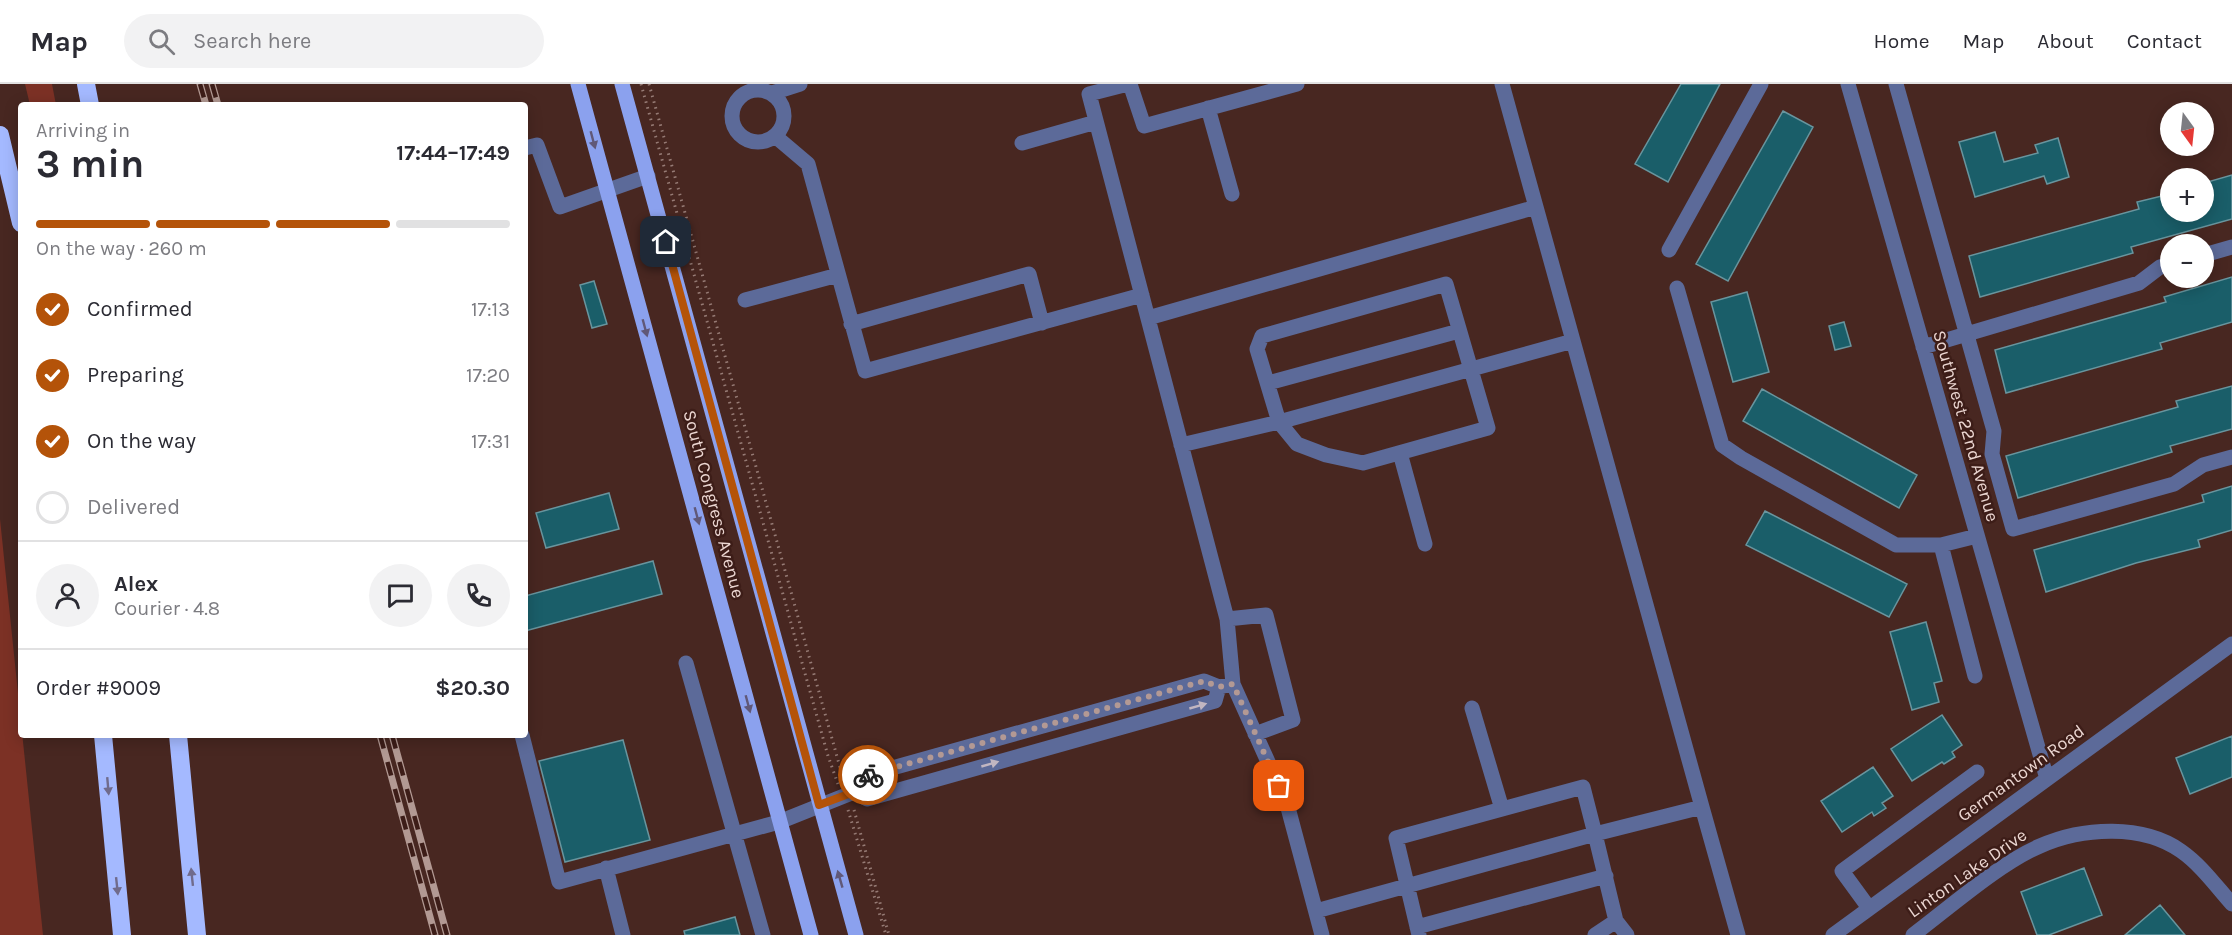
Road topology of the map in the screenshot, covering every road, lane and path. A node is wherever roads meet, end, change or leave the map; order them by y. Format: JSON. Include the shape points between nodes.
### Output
{"nodes":[{"id":1,"x":86,"y":84,"type":"edge"},
{"id":2,"x":578,"y":84,"type":"edge"},
{"id":3,"x":622,"y":84,"type":"edge"},
{"id":4,"x":641,"y":84,"type":"edge"},
{"id":5,"x":650,"y":84,"type":"edge"},
{"id":6,"x":800,"y":84,"type":"edge"},
{"id":7,"x":1129,"y":84,"type":"edge"},
{"id":8,"x":1298,"y":84,"type":"edge"},
{"id":9,"x":1502,"y":84,"type":"edge"},
{"id":10,"x":1761,"y":84,"type":"edge"},
{"id":11,"x":1848,"y":84,"type":"edge"},
{"id":12,"x":1896,"y":84,"type":"edge"},
{"id":13,"x":1087,"y":89,"type":"edge"},
{"id":14,"x":772,"y":93,"type":"junction"},
{"id":15,"x":89,"y":102,"type":"edge"},
{"id":16,"x":1208,"y":108,"type":"junction"},
{"id":17,"x":1096,"y":122,"type":"junction"},
{"id":18,"x":0,"y":135,"type":"edge"},
{"id":19,"x":775,"y":136,"type":"junction"},
{"id":20,"x":1022,"y":143,"type":"dead end"},
{"id":21,"x":528,"y":147,"type":"edge"},
{"id":22,"x":648,"y":176,"type":"junction"},
{"id":23,"x":606,"y":189,"type":"junction"},
{"id":24,"x":1232,"y":194,"type":"dead end"},
{"id":25,"x":1536,"y":207,"type":"junction"},
{"id":26,"x":18,"y":210,"type":"edge"},
{"id":27,"x":2232,"y":247,"type":"edge"},
{"id":28,"x":1669,"y":250,"type":"dead end"},
{"id":29,"x":2214,"y":252,"type":"edge"},
{"id":30,"x":2160,"y":267,"type":"edge"},
{"id":31,"x":838,"y":275,"type":"junction"},
{"id":32,"x":1677,"y":288,"type":"dead end"},
{"id":33,"x":1142,"y":295,"type":"junction"},
{"id":34,"x":745,"y":300,"type":"dead end"},
{"id":35,"x":1148,"y":318,"type":"junction"},
{"id":36,"x":1042,"y":323,"type":"junction"},
{"id":37,"x":851,"y":324,"type":"junction"},
{"id":38,"x":1459,"y":331,"type":"junction"},
{"id":39,"x":1966,"y":334,"type":"junction"},
{"id":40,"x":1573,"y":341,"type":"junction"},
{"id":41,"x":1923,"y":347,"type":"junction"},
{"id":42,"x":1472,"y":370,"type":"junction"},
{"id":43,"x":1268,"y":383,"type":"junction"},
{"id":44,"x":1279,"y":422,"type":"junction"},
{"id":45,"x":1181,"y":446,"type":"junction"},
{"id":46,"x":1400,"y":453,"type":"junction"},
{"id":47,"x":2232,"y":457,"type":"edge"},
{"id":48,"x":1977,"y":536,"type":"junction"},
{"id":49,"x":1425,"y":544,"type":"dead end"},
{"id":50,"x":1941,"y":545,"type":"junction"},
{"id":51,"x":1227,"y":619,"type":"junction"},
{"id":52,"x":2232,"y":644,"type":"edge"},
{"id":53,"x":687,"y":663,"type":"dead end"},
{"id":54,"x":1975,"y":676,"type":"dead end"},
{"id":55,"x":1226,"y":686,"type":"junction"},
{"id":56,"x":1160,"y":693,"type":"junction"},
{"id":57,"x":1472,"y":708,"type":"dead end"},
{"id":58,"x":1167,"y":714,"type":"junction"},
{"id":59,"x":1050,"y":724,"type":"junction"},
{"id":60,"x":1255,"y":734,"type":"junction"},
{"id":61,"x":103,"y":738,"type":"edge"},
{"id":62,"x":177,"y":738,"type":"edge"},
{"id":63,"x":523,"y":738,"type":"edge"},
{"id":64,"x":1057,"y":745,"type":"junction"},
{"id":65,"x":942,"y":754,"type":"junction"},
{"id":66,"x":1977,"y":772,"type":"dead end"},
{"id":67,"x":949,"y":776,"type":"junction"},
{"id":68,"x":2047,"y":779,"type":"junction"},
{"id":69,"x":849,"y":794,"type":"junction"},
{"id":70,"x":819,"y":805,"type":"junction"},
{"id":71,"x":1702,"y":807,"type":"junction"},
{"id":72,"x":1502,"y":809,"type":"junction"},
{"id":73,"x":779,"y":822,"type":"junction"},
{"id":74,"x":735,"y":834,"type":"junction"},
{"id":75,"x":1595,"y":834,"type":"junction"},
{"id":76,"x":606,"y":868,"type":"junction"},
{"id":77,"x":1606,"y":876,"type":"junction"},
{"id":78,"x":1408,"y":886,"type":"junction"},
{"id":79,"x":2232,"y":904,"type":"edge"},
{"id":80,"x":1869,"y":908,"type":"junction"},
{"id":81,"x":1316,"y":911,"type":"junction"},
{"id":82,"x":1616,"y":921,"type":"junction"},
{"id":83,"x":1418,"y":931,"type":"edge"},
{"id":84,"x":122,"y":935,"type":"edge"},
{"id":85,"x":197,"y":935,"type":"edge"},
{"id":86,"x":623,"y":935,"type":"edge"},
{"id":87,"x":763,"y":935,"type":"edge"},
{"id":88,"x":811,"y":935,"type":"edge"},
{"id":89,"x":856,"y":935,"type":"edge"},
{"id":90,"x":888,"y":935,"type":"edge"},
{"id":91,"x":1322,"y":935,"type":"edge"},
{"id":92,"x":1595,"y":935,"type":"edge"},
{"id":93,"x":1627,"y":935,"type":"edge"},
{"id":94,"x":1738,"y":935,"type":"edge"},
{"id":95,"x":1833,"y":935,"type":"edge"},
{"id":96,"x":1912,"y":935,"type":"edge"}],
"edges":[{"from":1,"to":15,"type":"highway"},
{"from":2,"to":23,"type":"main road","name":"South Congress Avenue","one_way":true},
{"from":3,"to":22,"type":"main road","name":"South Congress Avenue"},
{"from":4,"to":69,"type":"path","via":[[828,756]]},
{"from":5,"to":69,"type":"path"},
{"from":6,"to":14,"type":"street"},
{"from":7,"to":13,"type":"street"},
{"from":7,"to":16,"type":"street","via":[[1144,126]]},
{"from":8,"to":16,"type":"street"},
{"from":9,"to":25,"type":"street"},
{"from":10,"to":28,"type":"street"},
{"from":11,"to":41,"type":"street","name":"Southwest 22nd Avenue"},
{"from":12,"to":39,"type":"street"},
{"from":13,"to":17,"type":"street"},
{"from":14,"to":19,"type":"street","via":[[785,114]]},
{"from":14,"to":19,"type":"street","via":[[754,89],[746,92],[732,115],[743,138],[759,142]]},
{"from":16,"to":24,"type":"street"},
{"from":17,"to":20,"type":"street"},
{"from":17,"to":33,"type":"street"},
{"from":18,"to":26,"type":"highway"},
{"from":19,"to":31,"type":"street","via":[[808,164]]},
{"from":21,"to":23,"type":"street","via":[[537,145],[560,207]]},
{"from":22,"to":23,"type":"street"},
{"from":22,"to":70,"type":"main road","name":"South Congress Avenue"},
{"from":23,"to":73,"type":"main road","name":"South Congress Avenue","one_way":true},
{"from":25,"to":35,"type":"street"},
{"from":25,"to":40,"type":"street"},
{"from":27,"to":29,"type":"street"},
{"from":30,"to":39,"type":"street","via":[[2139,283]]},
{"from":31,"to":34,"type":"street"},
{"from":31,"to":37,"type":"street"},
{"from":32,"to":50,"type":"street","via":[[1722,445],[1896,545]]},
{"from":33,"to":35,"type":"street"},
{"from":33,"to":36,"type":"street"},
{"from":35,"to":45,"type":"street"},
{"from":36,"to":37,"type":"street","via":[[865,371]]},
{"from":36,"to":37,"type":"street","via":[[1029,274]]},
{"from":38,"to":42,"type":"street"},
{"from":38,"to":43,"type":"street"},
{"from":38,"to":43,"type":"street","via":[[1446,284],[1262,336],[1257,349]]},
{"from":39,"to":41,"type":"street"},
{"from":39,"to":47,"type":"street","via":[[1994,431],[1992,454],[2013,529],[2174,484],[2203,465]]},
{"from":40,"to":42,"type":"street"},
{"from":40,"to":71,"type":"street"},
{"from":41,"to":48,"type":"street","name":"Southwest 22nd Avenue"},
{"from":42,"to":44,"type":"street"},
{"from":42,"to":46,"type":"street","via":[[1488,428]]},
{"from":43,"to":44,"type":"street"},
{"from":44,"to":45,"type":"street"},
{"from":44,"to":46,"type":"street","via":[[1297,444],[1326,455],[1363,463]]},
{"from":45,"to":51,"type":"street"},
{"from":46,"to":49,"type":"street"},
{"from":48,"to":50,"type":"street"},
{"from":48,"to":68,"type":"street","name":"Southwest 22nd Avenue"},
{"from":50,"to":54,"type":"street"},
{"from":51,"to":55,"type":"street"},
{"from":51,"to":60,"type":"street","via":[[1266,615],[1293,720]]},
{"from":52,"to":68,"type":"street","name":"Germantown Road"},
{"from":53,"to":74,"type":"street"},
{"from":55,"to":56,"type":"street","via":[[1204,681]]},
{"from":58,"to":55,"type":"street","one_way":true,"via":[[1215,701]]},
{"from":55,"to":60,"type":"street"},
{"from":56,"to":58,"type":"street"},
{"from":56,"to":59,"type":"street"},
{"from":57,"to":72,"type":"street"},
{"from":58,"to":64,"type":"street"},
{"from":59,"to":64,"type":"street"},
{"from":59,"to":65,"type":"street"},
{"from":60,"to":81,"type":"street","via":[[1287,804]]},
{"from":61,"to":84,"type":"highway","one_way":true},
{"from":85,"to":62,"type":"highway","one_way":true},
{"from":63,"to":76,"type":"street","via":[[559,882]]},
{"from":67,"to":64,"type":"street","one_way":true},
{"from":65,"to":67,"type":"street"},
{"from":65,"to":69,"type":"street","via":[[860,777]]},
{"from":66,"to":80,"type":"street","via":[[1842,871]]},
{"from":67,"to":69,"type":"street","via":[[867,799]]},
{"from":68,"to":80,"type":"street","name":"Germantown Road"},
{"from":69,"to":70,"type":"street"},
{"from":69,"to":90,"type":"path"},
{"from":70,"to":73,"type":"street"},
{"from":89,"to":70,"type":"main road","name":"South Congress Avenue","one_way":true},
{"from":71,"to":75,"type":"street"},
{"from":71,"to":94,"type":"street"},
{"from":72,"to":75,"type":"street","via":[[1582,787]]},
{"from":72,"to":78,"type":"street","via":[[1396,838]]},
{"from":73,"to":74,"type":"street"},
{"from":73,"to":88,"type":"main road","name":"South Congress Avenue"},
{"from":74,"to":76,"type":"street"},
{"from":74,"to":87,"type":"street"},
{"from":75,"to":77,"type":"street"},
{"from":75,"to":78,"type":"street"},
{"from":76,"to":86,"type":"street"},
{"from":77,"to":82,"type":"street"},
{"from":77,"to":83,"type":"street"},
{"from":78,"to":81,"type":"street"},
{"from":78,"to":83,"type":"street"},
{"from":79,"to":96,"type":"street","name":"Linton Lake Drive","via":[[2190,858],[2169,844],[2133,832],[2107,831],[2040,846]]},
{"from":80,"to":95,"type":"street","name":"Germantown Road"},
{"from":81,"to":91,"type":"street"},
{"from":82,"to":92,"type":"street"},
{"from":82,"to":93,"type":"street"}]}
